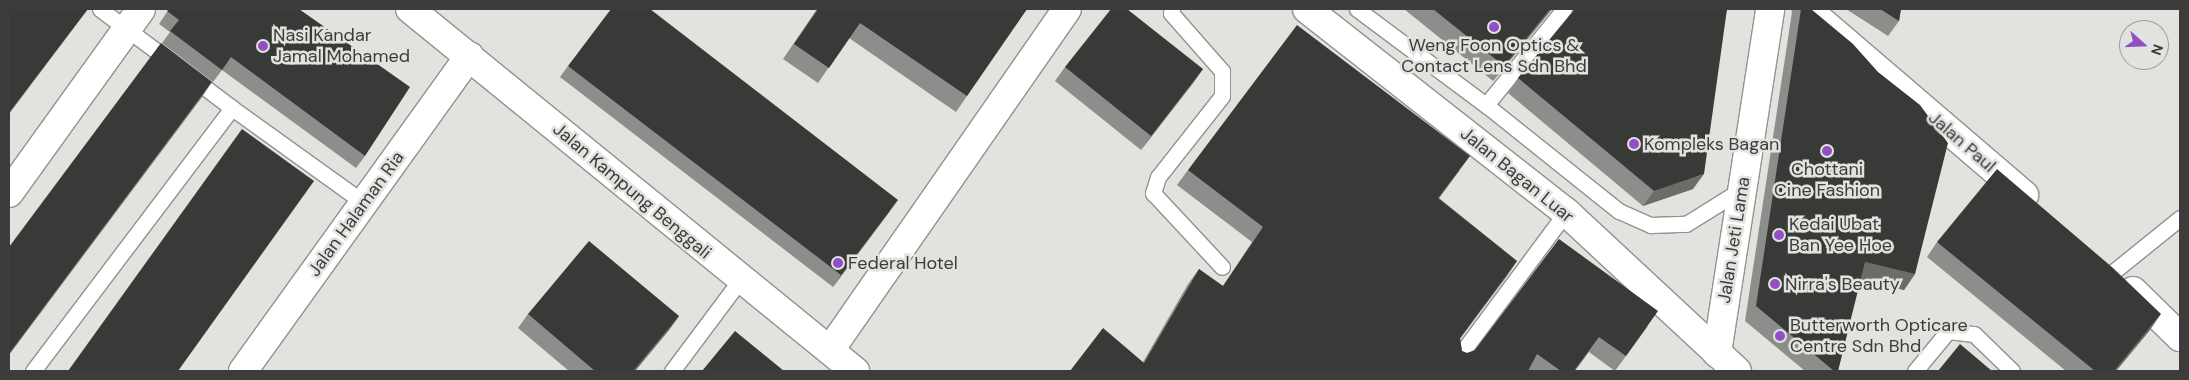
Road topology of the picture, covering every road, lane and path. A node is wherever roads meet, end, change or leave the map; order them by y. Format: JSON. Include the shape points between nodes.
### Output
{"nodes":[{"id":1,"x":100,"y":9,"type":"edge"},
{"id":2,"x":410,"y":9,"type":"edge"},
{"id":3,"x":1067,"y":9,"type":"edge"},
{"id":4,"x":1172,"y":9,"type":"edge"},
{"id":5,"x":1306,"y":9,"type":"edge"},
{"id":6,"x":1357,"y":9,"type":"edge"},
{"id":7,"x":1564,"y":9,"type":"edge"},
{"id":8,"x":1770,"y":9,"type":"edge"},
{"id":9,"x":1807,"y":9,"type":"edge"},
{"id":10,"x":134,"y":19,"type":"edge"},
{"id":11,"x":469,"y":56,"type":"junction"},
{"id":12,"x":1486,"y":105,"type":"junction"},
{"id":13,"x":232,"y":108,"type":"junction"},
{"id":14,"x":1742,"y":189,"type":"junction"},
{"id":15,"x":9,"y":193,"type":"edge"},
{"id":16,"x":364,"y":203,"type":"junction"},
{"id":17,"x":1566,"y":212,"type":"junction"},
{"id":18,"x":2046,"y":214,"type":"edge"},
{"id":19,"x":2180,"y":218,"type":"edge"},
{"id":20,"x":2091,"y":253,"type":"edge"},
{"id":21,"x":1222,"y":268,"type":"dead end"},
{"id":22,"x":2113,"y":272,"type":"junction"},
{"id":23,"x":740,"y":280,"type":"junction"},
{"id":24,"x":2180,"y":337,"type":"edge"},
{"id":25,"x":830,"y":350,"type":"junction"},
{"id":26,"x":1457,"y":360,"type":"edge"},
{"id":27,"x":1723,"y":365,"type":"edge"},
{"id":28,"x":33,"y":371,"type":"edge"},
{"id":29,"x":243,"y":371,"type":"edge"},
{"id":30,"x":672,"y":371,"type":"edge"},
{"id":31,"x":855,"y":371,"type":"edge"},
{"id":32,"x":1915,"y":371,"type":"edge"},
{"id":33,"x":2012,"y":371,"type":"edge"}],
"edges":[{"from":1,"to":10,"type":"lane"},
{"from":2,"to":11,"type":"street","name":"Jalan Kampung Benggali"},
{"from":3,"to":25,"type":"street"},
{"from":4,"to":21,"type":"lane","via":[[1172,13],[1222,71],[1222,96],[1158,177],[1153,193]]},
{"from":5,"to":17,"type":"street","name":"Jalan Bagan Luar"},
{"from":6,"to":12,"type":"lane"},
{"from":7,"to":12,"type":"lane"},
{"from":8,"to":14,"type":"street","name":"Jalan Jeti Lama"},
{"from":9,"to":18,"type":"street","name":"Jalan Paul"},
{"from":10,"to":13,"type":"lane"},
{"from":10,"to":15,"type":"street"},
{"from":11,"to":16,"type":"street","name":"Jalan Halaman Ria"},
{"from":11,"to":23,"type":"street","name":"Jalan Kampung Benggali"},
{"from":12,"to":14,"type":"lane","via":[[1619,211],[1651,225],[1686,224]]},
{"from":13,"to":16,"type":"lane"},
{"from":13,"to":28,"type":"lane"},
{"from":14,"to":27,"type":"street","name":"Jalan Jeti Lama"},
{"from":16,"to":29,"type":"street","name":"Jalan Halaman Ria"},
{"from":17,"to":26,"type":"lane"},
{"from":17,"to":27,"type":"street","name":"Jalan Bagan Luar"},
{"from":19,"to":22,"type":"lane"},
{"from":20,"to":22,"type":"street"},
{"from":22,"to":24,"type":"street"},
{"from":23,"to":25,"type":"street","name":"Jalan Kampung Benggali"},
{"from":23,"to":30,"type":"lane"},
{"from":25,"to":31,"type":"street","name":"Jalan Kampung Benggali"},
{"from":32,"to":33,"type":"lane","via":[[1948,331],[1974,334]]}]}
